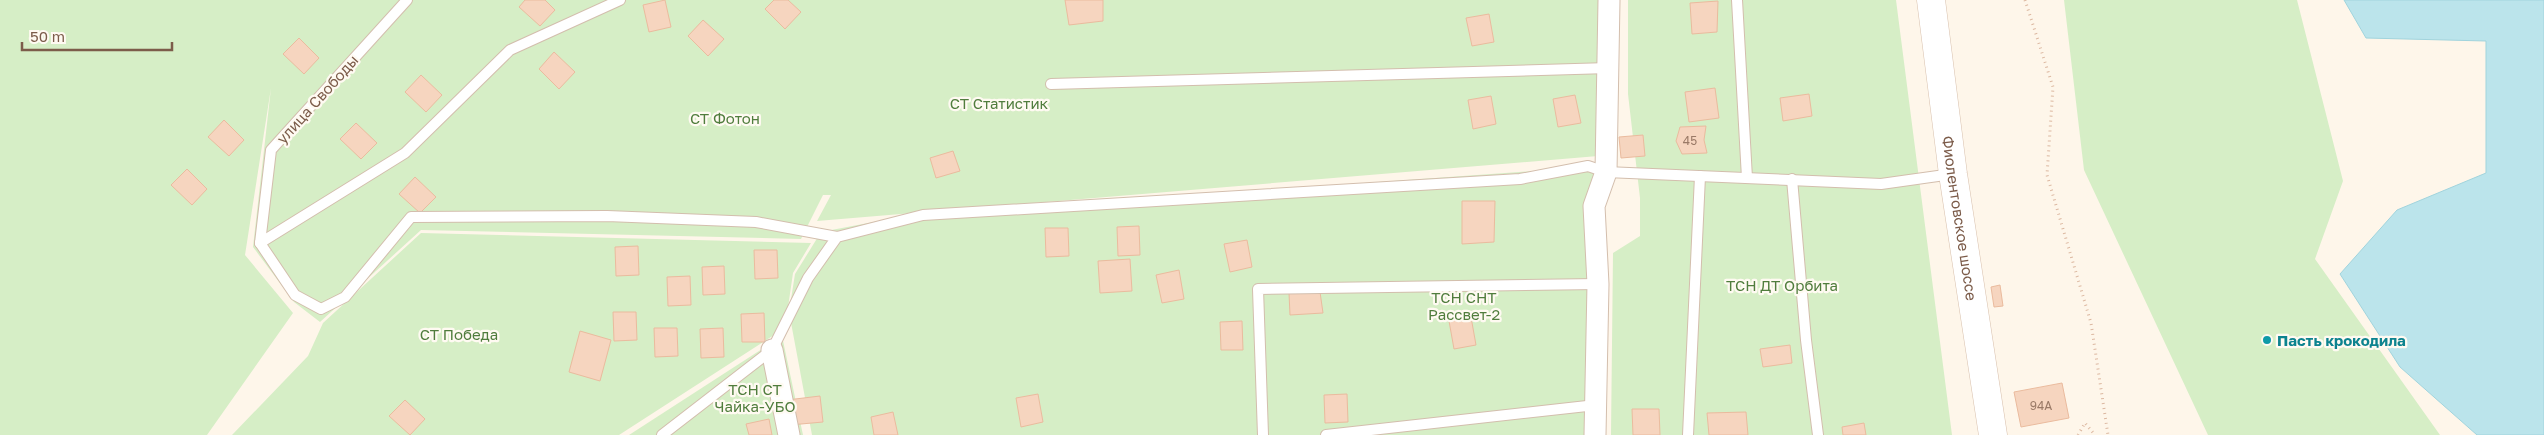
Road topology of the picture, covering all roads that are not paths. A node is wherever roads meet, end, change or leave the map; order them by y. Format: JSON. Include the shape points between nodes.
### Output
{"nodes":[{"id":1,"x":407,"y":0,"type":"edge"},
{"id":2,"x":620,"y":0,"type":"edge"},
{"id":3,"x":1609,"y":0,"type":"edge"},
{"id":4,"x":1737,"y":0,"type":"edge"},
{"id":5,"x":1931,"y":0,"type":"edge"},
{"id":6,"x":1609,"y":68,"type":"junction"},
{"id":7,"x":1051,"y":84,"type":"dead end"},
{"id":8,"x":1606,"y":172,"type":"junction"},
{"id":9,"x":1953,"y":174,"type":"junction"},
{"id":10,"x":1700,"y":176,"type":"junction"},
{"id":11,"x":1747,"y":178,"type":"junction"},
{"id":12,"x":1792,"y":180,"type":"junction"},
{"id":13,"x":837,"y":237,"type":"junction"},
{"id":14,"x":260,"y":244,"type":"junction"},
{"id":15,"x":1598,"y":284,"type":"junction"},
{"id":16,"x":772,"y":350,"type":"junction"},
{"id":17,"x":1596,"y":405,"type":"junction"},
{"id":18,"x":662,"y":435,"type":"edge"},
{"id":19,"x":789,"y":435,"type":"edge"},
{"id":20,"x":1263,"y":435,"type":"edge"},
{"id":21,"x":1326,"y":435,"type":"edge"},
{"id":22,"x":1595,"y":435,"type":"edge"},
{"id":23,"x":1688,"y":435,"type":"edge"},
{"id":24,"x":1818,"y":435,"type":"edge"},
{"id":25,"x":1993,"y":435,"type":"edge"}],
"edges":[{"from":1,"to":14,"type":"lane","name":"улица Свободы","via":[[271,150]]},
{"from":2,"to":14,"type":"lane","via":[[510,50],[405,153]]},
{"from":3,"to":6,"type":"street"},
{"from":4,"to":11,"type":"lane"},
{"from":5,"to":9,"type":"main road","name":"Фиолентовское шоссе"},
{"from":6,"to":7,"type":"lane"},
{"from":6,"to":8,"type":"street"},
{"from":8,"to":10,"type":"lane"},
{"from":8,"to":13,"type":"lane","via":[[1588,166],[1520,179],[923,215]]},
{"from":8,"to":15,"type":"street","via":[[1594,206]]},
{"from":9,"to":12,"type":"lane","via":[[1881,184]]},
{"from":9,"to":25,"type":"main road","name":"Фиолентовское шоссе"},
{"from":10,"to":11,"type":"lane"},
{"from":10,"to":23,"type":"lane"},
{"from":11,"to":12,"type":"lane"},
{"from":12,"to":24,"type":"lane"},
{"from":13,"to":14,"type":"lane","via":[[746,222],[607,216],[411,217],[345,297],[321,309],[295,294]]},
{"from":13,"to":16,"type":"lane","via":[[808,278]]},
{"from":15,"to":17,"type":"street"},
{"from":15,"to":20,"type":"lane","via":[[1258,289]]},
{"from":16,"to":18,"type":"lane"},
{"from":16,"to":19,"type":"street"},
{"from":17,"to":21,"type":"lane"},
{"from":17,"to":22,"type":"street"}]}
